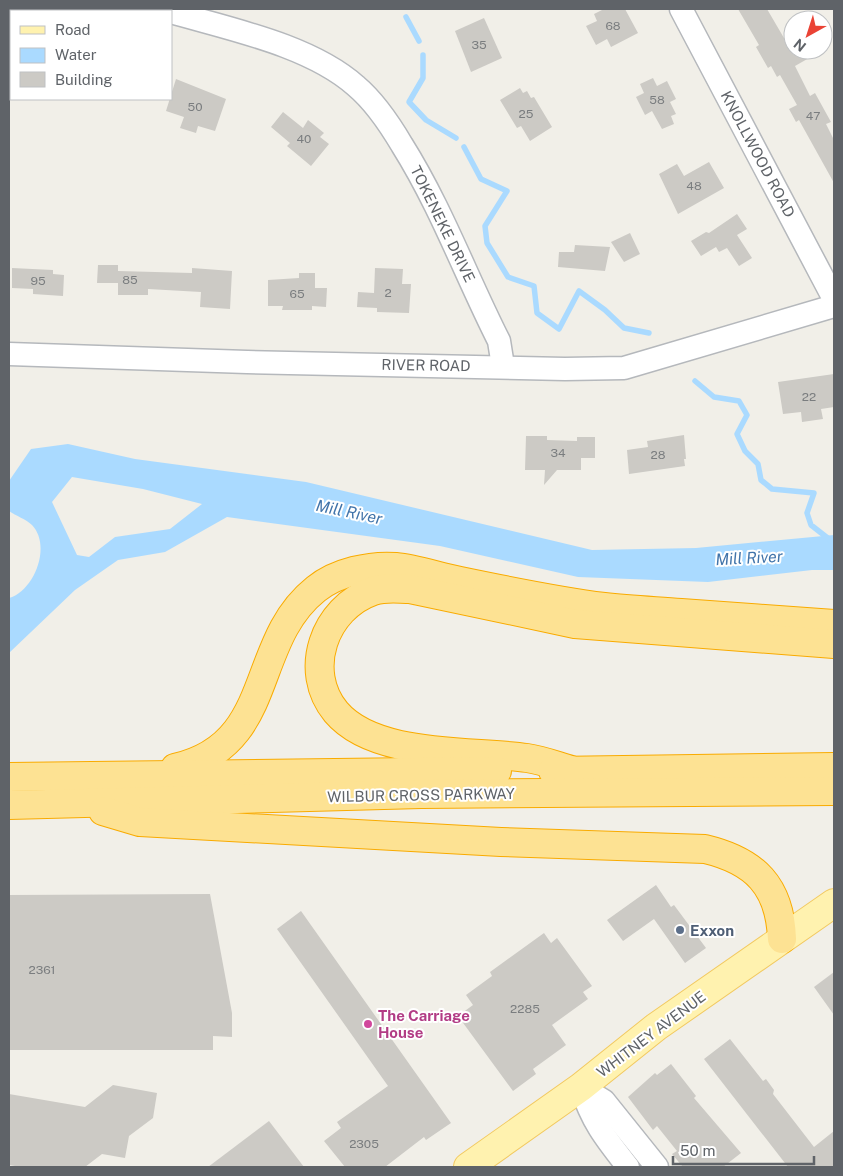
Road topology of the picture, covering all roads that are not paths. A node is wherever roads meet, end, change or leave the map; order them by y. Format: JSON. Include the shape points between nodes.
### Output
{"nodes":[{"id":1,"x":681,"y":9,"type":"edge"},
{"id":2,"x":172,"y":11,"type":"edge"},
{"id":3,"x":834,"y":299,"type":"edge"},
{"id":4,"x":834,"y":306,"type":"edge"},
{"id":5,"x":9,"y":354,"type":"edge"},
{"id":6,"x":503,"y":366,"type":"junction"},
{"id":7,"x":834,"y":624,"type":"edge"},
{"id":8,"x":834,"y":644,"type":"edge"},
{"id":9,"x":834,"y":768,"type":"edge"},
{"id":10,"x":571,"y":770,"type":"junction"},
{"id":11,"x":139,"y":776,"type":"junction"},
{"id":12,"x":9,"y":777,"type":"edge"},
{"id":13,"x":834,"y":791,"type":"edge"},
{"id":14,"x":80,"y":804,"type":"junction"},
{"id":15,"x":9,"y":805,"type":"edge"},
{"id":16,"x":834,"y":903,"type":"edge"},
{"id":17,"x":782,"y":939,"type":"junction"},
{"id":18,"x":581,"y":1087,"type":"junction"},
{"id":19,"x":468,"y":1167,"type":"edge"},
{"id":20,"x":628,"y":1167,"type":"edge"},
{"id":21,"x":657,"y":1167,"type":"edge"}],
"edges":[{"from":1,"to":3,"type":"street","name":"KNOLLWOOD ROAD"},
{"from":2,"to":6,"type":"street","name":"TOKENEKE DRIVE","via":[[282,44],[355,85],[383,114],[425,181],[499,341]]},
{"from":4,"to":6,"type":"street","name":"RIVER ROAD","via":[[624,368]]},
{"from":5,"to":6,"type":"street","name":"RIVER ROAD"},
{"from":7,"to":11,"type":"highway","via":[[605,607],[521,594],[397,567],[367,568],[339,576],[317,588],[297,608],[282,628],[249,714],[224,746],[190,764]]},
{"from":8,"to":10,"type":"highway","via":[[575,624],[390,588],[360,597],[334,618],[319,657],[319,680],[325,697],[337,713],[366,735],[424,748],[528,758]]},
{"from":9,"to":10,"type":"highway","name":"WILBUR CROSS PARKWAY"},
{"from":10,"to":11,"type":"highway","name":"WILBUR CROSS PARKWAY"},
{"from":11,"to":12,"type":"highway","name":"WILBUR CROSS PARKWAY"},
{"from":13,"to":14,"type":"highway","name":"WILBUR CROSS PARKWAY","via":[[421,794]]},
{"from":14,"to":15,"type":"highway","name":"WILBUR CROSS PARKWAY"},
{"from":14,"to":17,"type":"highway","via":[[140,822],[501,842],[705,849],[737,859],[760,878],[778,907]]},
{"from":16,"to":17,"type":"main road","name":"WHITNEY AVENUE"},
{"from":17,"to":18,"type":"main road","name":"WHITNEY AVENUE","via":[[656,1027]]},
{"from":18,"to":19,"type":"main road","name":"WHITNEY AVENUE"},
{"from":18,"to":20,"type":"street","via":[[597,1128]]},
{"from":18,"to":21,"type":"street","via":[[600,1097]]}]}
